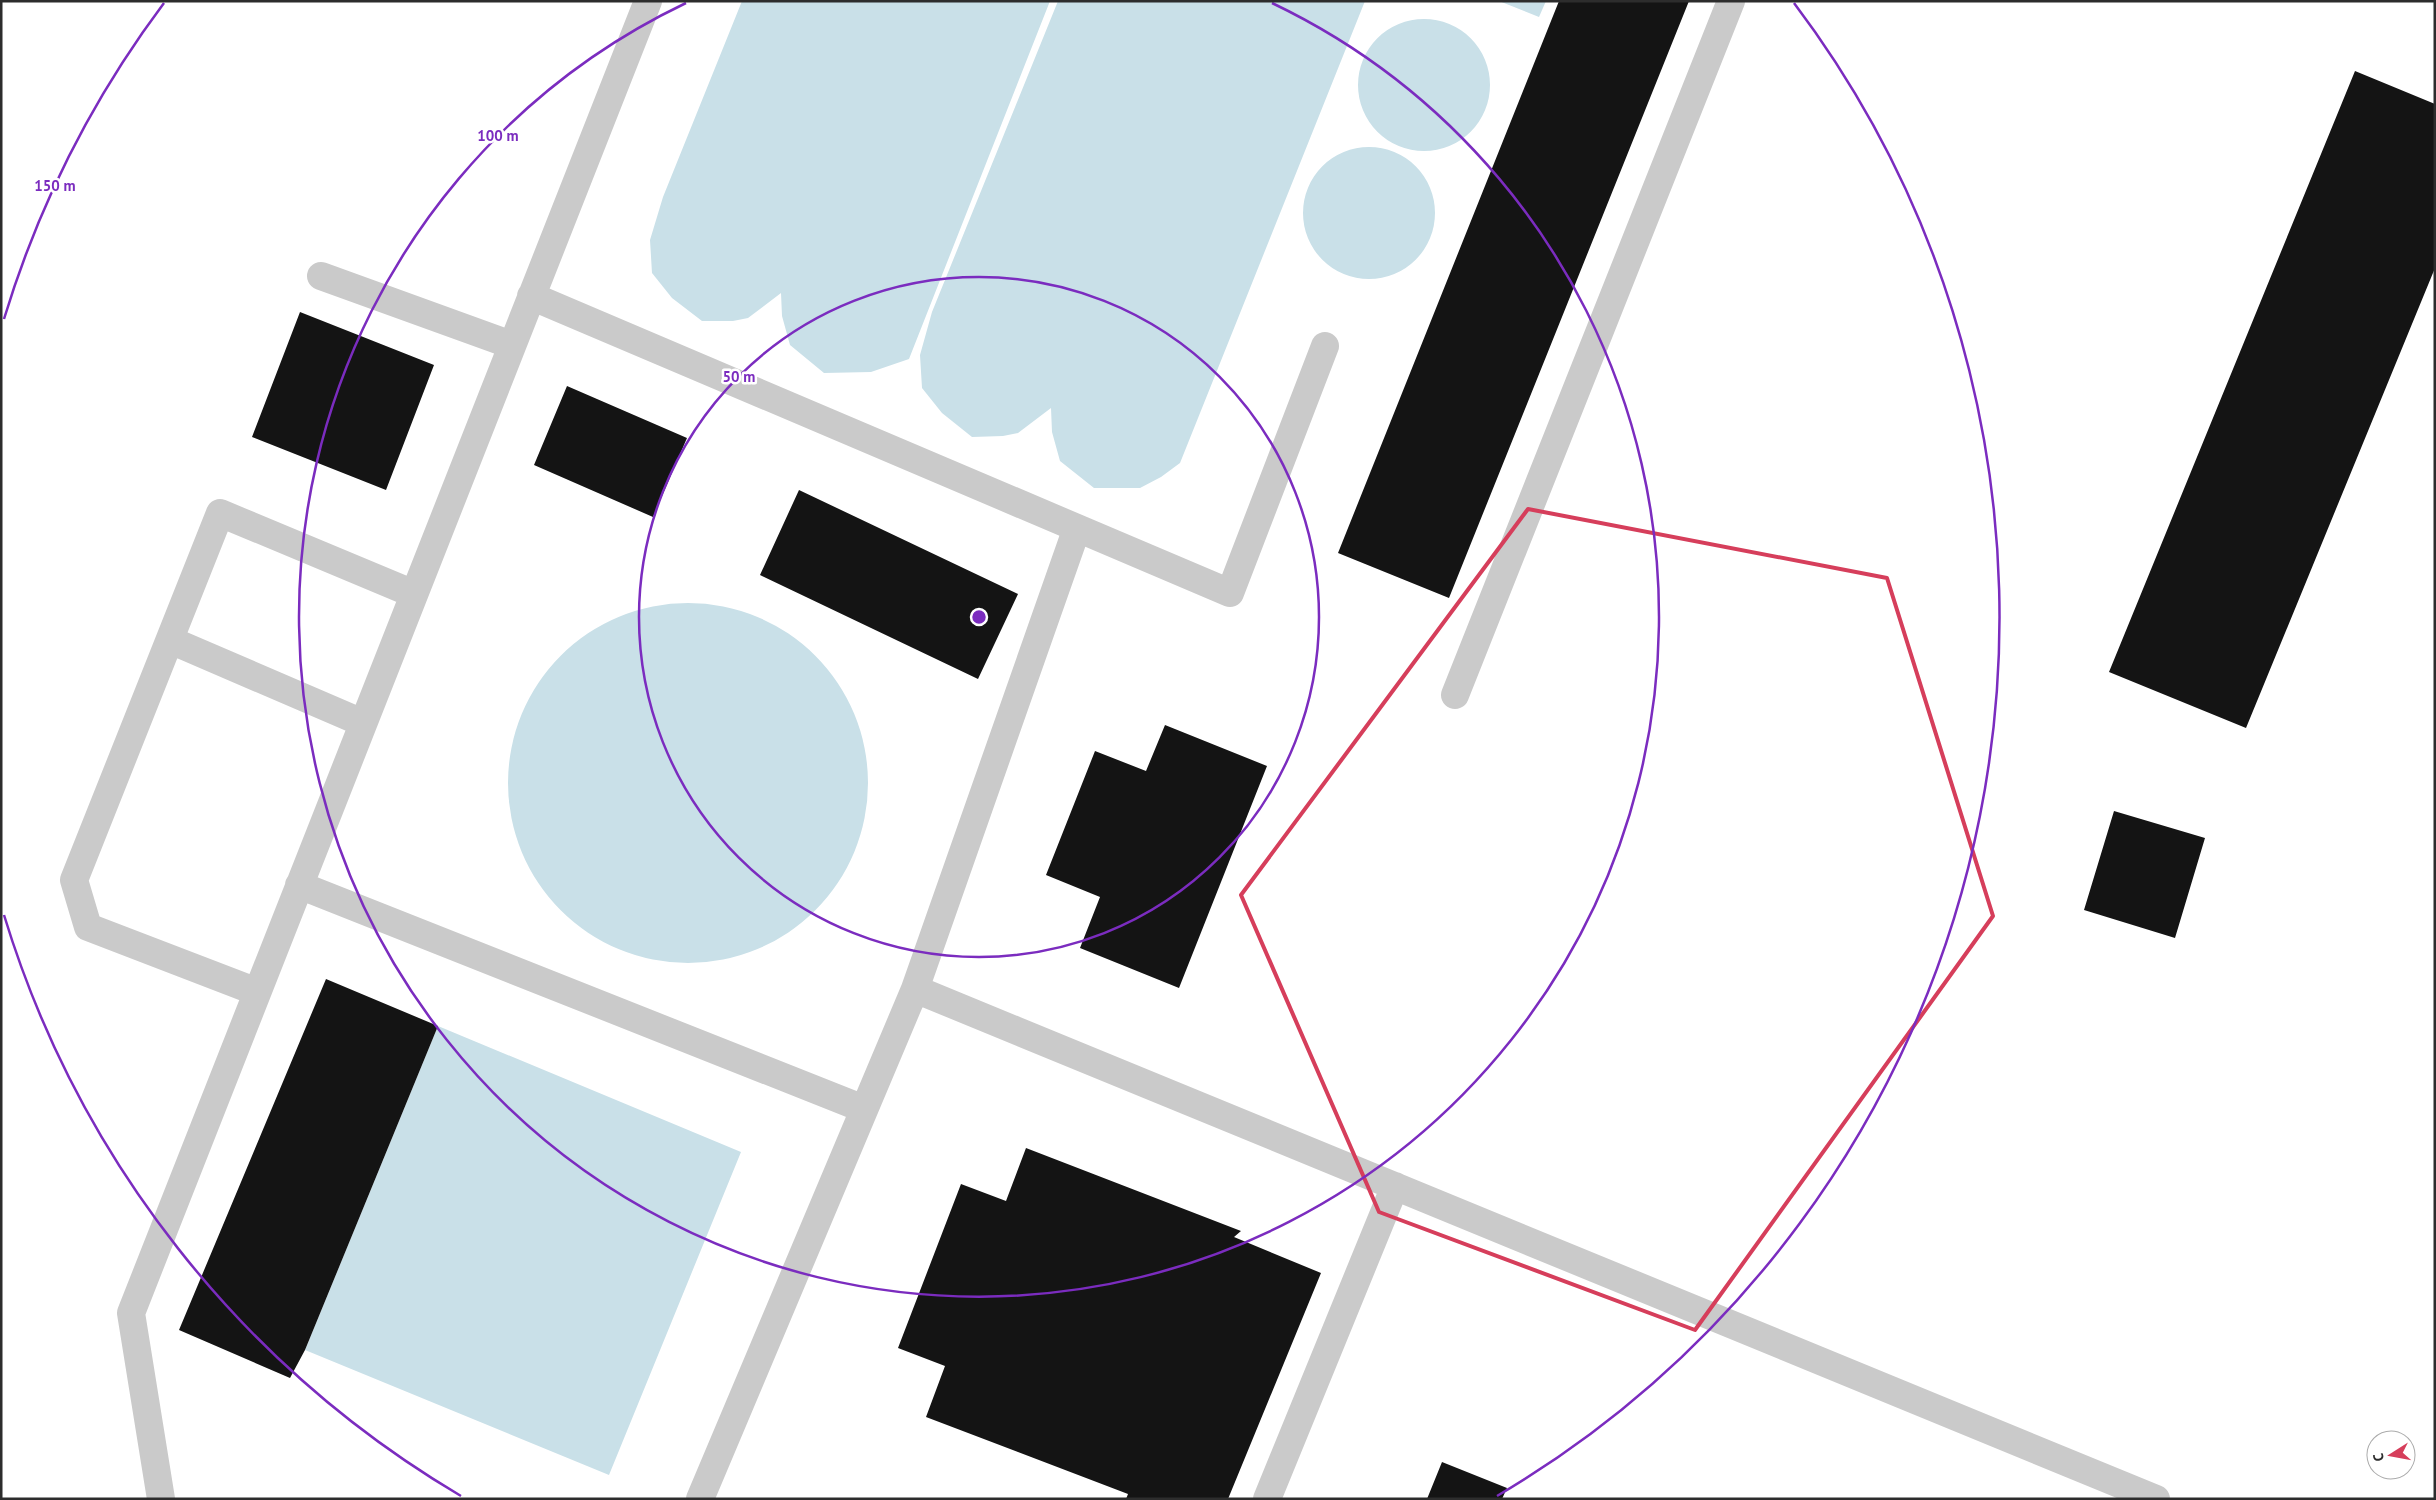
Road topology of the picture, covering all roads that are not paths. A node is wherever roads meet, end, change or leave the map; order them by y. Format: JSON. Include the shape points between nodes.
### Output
{"nodes":[{"id":1,"x":648,"y":1,"type":"edge"},
{"id":2,"x":1731,"y":1,"type":"edge"},
{"id":3,"x":321,"y":276,"type":"dead end"},
{"id":4,"x":531,"y":296,"type":"junction"},
{"id":5,"x":512,"y":344,"type":"junction"},
{"id":6,"x":1325,"y":346,"type":"dead end"},
{"id":7,"x":1077,"y":528,"type":"junction"},
{"id":8,"x":414,"y":594,"type":"junction"},
{"id":9,"x":170,"y":640,"type":"junction"},
{"id":10,"x":1454,"y":695,"type":"dead end"},
{"id":11,"x":363,"y":723,"type":"junction"},
{"id":12,"x":299,"y":885,"type":"junction"},
{"id":13,"x":915,"y":988,"type":"junction"},
{"id":14,"x":257,"y":992,"type":"junction"},
{"id":15,"x":864,"y":1109,"type":"junction"},
{"id":16,"x":1395,"y":1186,"type":"junction"},
{"id":17,"x":161,"y":1499,"type":"edge"},
{"id":18,"x":700,"y":1499,"type":"edge"},
{"id":19,"x":1267,"y":1499,"type":"edge"},
{"id":20,"x":2156,"y":1499,"type":"edge"}],
"edges":[{"from":1,"to":4,"type":"lane"},
{"from":2,"to":10,"type":"lane"},
{"from":3,"to":5,"type":"lane"},
{"from":4,"to":5,"type":"lane"},
{"from":4,"to":7,"type":"lane"},
{"from":5,"to":8,"type":"lane"},
{"from":6,"to":7,"type":"lane","via":[[1230,593]]},
{"from":7,"to":13,"type":"lane"},
{"from":8,"to":9,"type":"lane","via":[[220,513]]},
{"from":8,"to":11,"type":"lane"},
{"from":9,"to":11,"type":"lane"},
{"from":9,"to":14,"type":"lane","via":[[74,880],[88,927]]},
{"from":11,"to":12,"type":"lane"},
{"from":12,"to":14,"type":"lane"},
{"from":12,"to":15,"type":"lane"},
{"from":13,"to":15,"type":"lane"},
{"from":13,"to":16,"type":"lane"},
{"from":14,"to":17,"type":"lane","via":[[131,1313]]},
{"from":15,"to":18,"type":"lane"},
{"from":16,"to":19,"type":"lane"},
{"from":16,"to":20,"type":"lane"}]}
